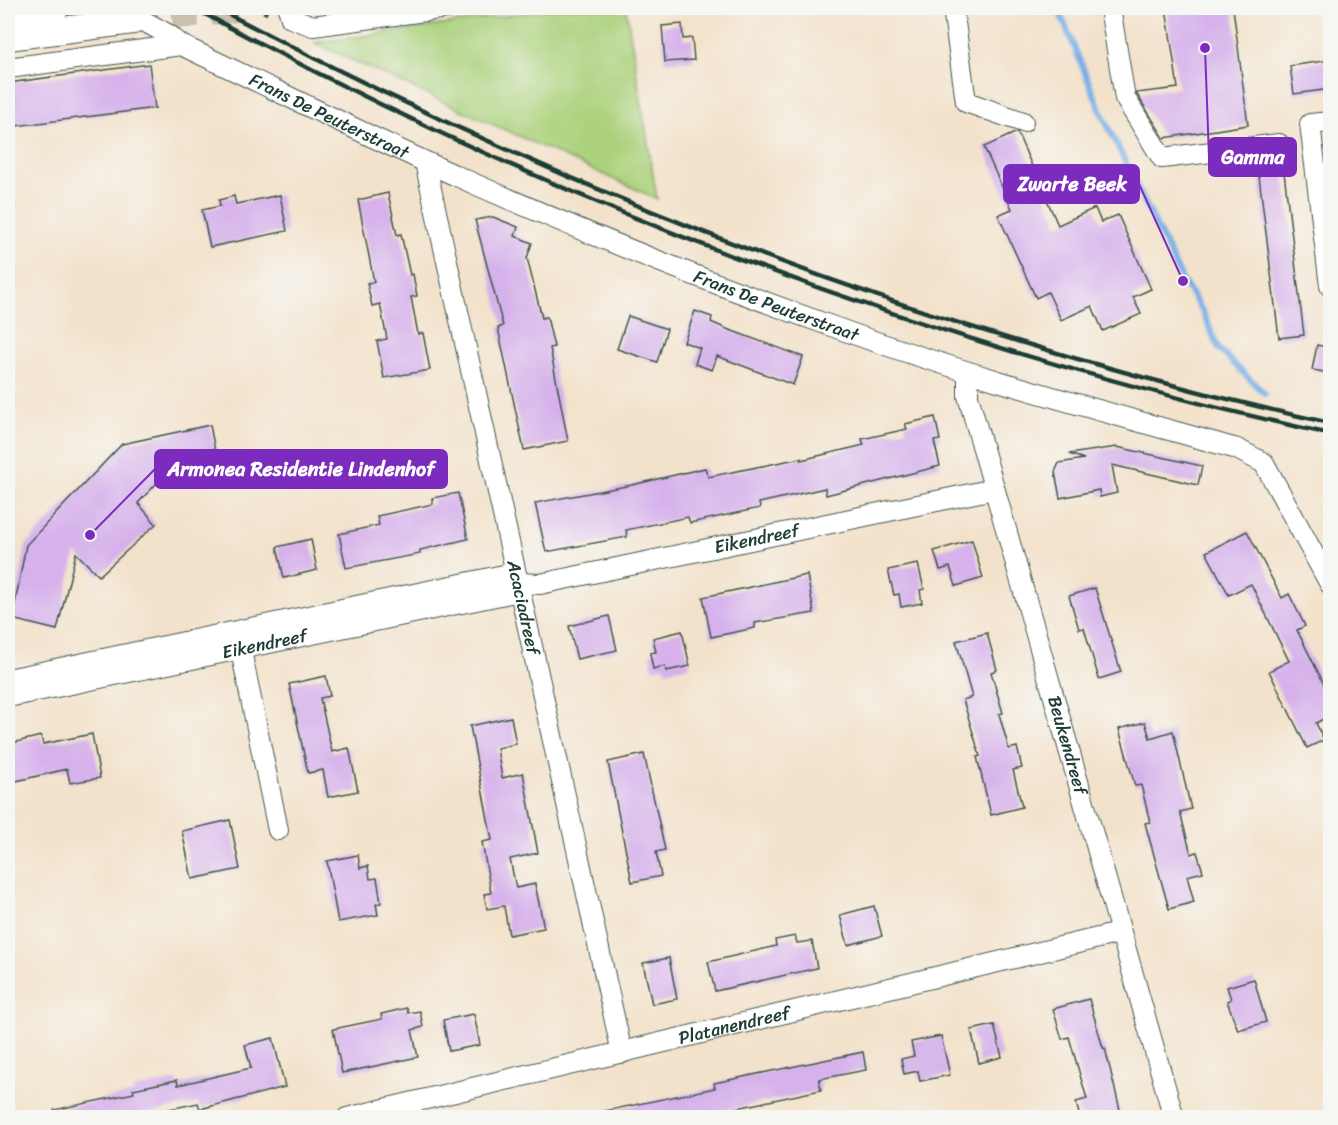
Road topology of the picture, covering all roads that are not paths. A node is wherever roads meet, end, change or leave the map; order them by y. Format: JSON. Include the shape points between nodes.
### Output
{"nodes":[{"id":1,"x":60,"y":8,"type":"edge"},
{"id":2,"x":288,"y":8,"type":"edge"},
{"id":3,"x":447,"y":8,"type":"edge"},
{"id":4,"x":954,"y":8,"type":"edge"},
{"id":5,"x":1110,"y":8,"type":"edge"},
{"id":6,"x":8,"y":14,"type":"edge"},
{"id":7,"x":133,"y":16,"type":"edge"},
{"id":8,"x":8,"y":37,"type":"edge"},
{"id":9,"x":181,"y":45,"type":"junction"},
{"id":10,"x":130,"y":51,"type":"junction"},
{"id":11,"x":8,"y":68,"type":"edge"},
{"id":12,"x":1023,"y":122,"type":"dead end"},
{"id":13,"x":1330,"y":122,"type":"edge"},
{"id":14,"x":1279,"y":144,"type":"dead end"},
{"id":15,"x":425,"y":162,"type":"junction"},
{"id":16,"x":1330,"y":286,"type":"edge"},
{"id":17,"x":968,"y":372,"type":"junction"},
{"id":18,"x":994,"y":489,"type":"junction"},
{"id":19,"x":520,"y":583,"type":"junction"},
{"id":20,"x":1330,"y":584,"type":"edge"},
{"id":21,"x":239,"y":639,"type":"junction"},
{"id":22,"x":8,"y":679,"type":"edge"},
{"id":23,"x":8,"y":697,"type":"edge"},
{"id":24,"x":278,"y":830,"type":"dead end"},
{"id":25,"x":1119,"y":933,"type":"junction"},
{"id":26,"x":622,"y":1053,"type":"junction"},
{"id":27,"x":347,"y":1118,"type":"edge"},
{"id":28,"x":1174,"y":1118,"type":"edge"}],
"edges":[{"from":1,"to":6,"type":"street"},
{"from":2,"to":3,"type":"street","via":[[291,18],[313,26]]},
{"from":4,"to":12,"type":"street","via":[[966,102]]},
{"from":5,"to":14,"type":"street","via":[[1125,98],[1162,158]]},
{"from":7,"to":8,"type":"main road"},
{"from":7,"to":9,"type":"street","name":"Frans De Peuterstraat","via":[[169,34]]},
{"from":7,"to":10,"type":"street","via":[[138,37]]},
{"from":9,"to":10,"type":"street"},
{"from":9,"to":15,"type":"street","name":"Frans De Peuterstraat"},
{"from":10,"to":11,"type":"street"},
{"from":13,"to":16,"type":"street","via":[[1310,124]]},
{"from":15,"to":17,"type":"street","name":"Frans De Peuterstraat","via":[[703,278]]},
{"from":15,"to":19,"type":"street","name":"Acaciadreef"},
{"from":17,"to":18,"type":"street","name":"Beukendreef","via":[[968,396]]},
{"from":17,"to":20,"type":"street","name":"Frans De Peuterstraat","via":[[1237,449],[1264,463]]},
{"from":18,"to":19,"type":"street","name":"Eikendreef","via":[[540,584]]},
{"from":18,"to":25,"type":"street","name":"Beukendreef"},
{"from":19,"to":21,"type":"street","name":"Eikendreef","via":[[510,593]]},
{"from":19,"to":26,"type":"street","name":"Acaciadreef"},
{"from":21,"to":22,"type":"street","name":"Eikendreef"},
{"from":21,"to":23,"type":"street","name":"Eikendreef"},
{"from":21,"to":24,"type":"street"},
{"from":25,"to":26,"type":"street","name":"Platanendreef"},
{"from":25,"to":28,"type":"street","name":"Beukendreef"},
{"from":26,"to":27,"type":"street","name":"Platanendreef"}]}
